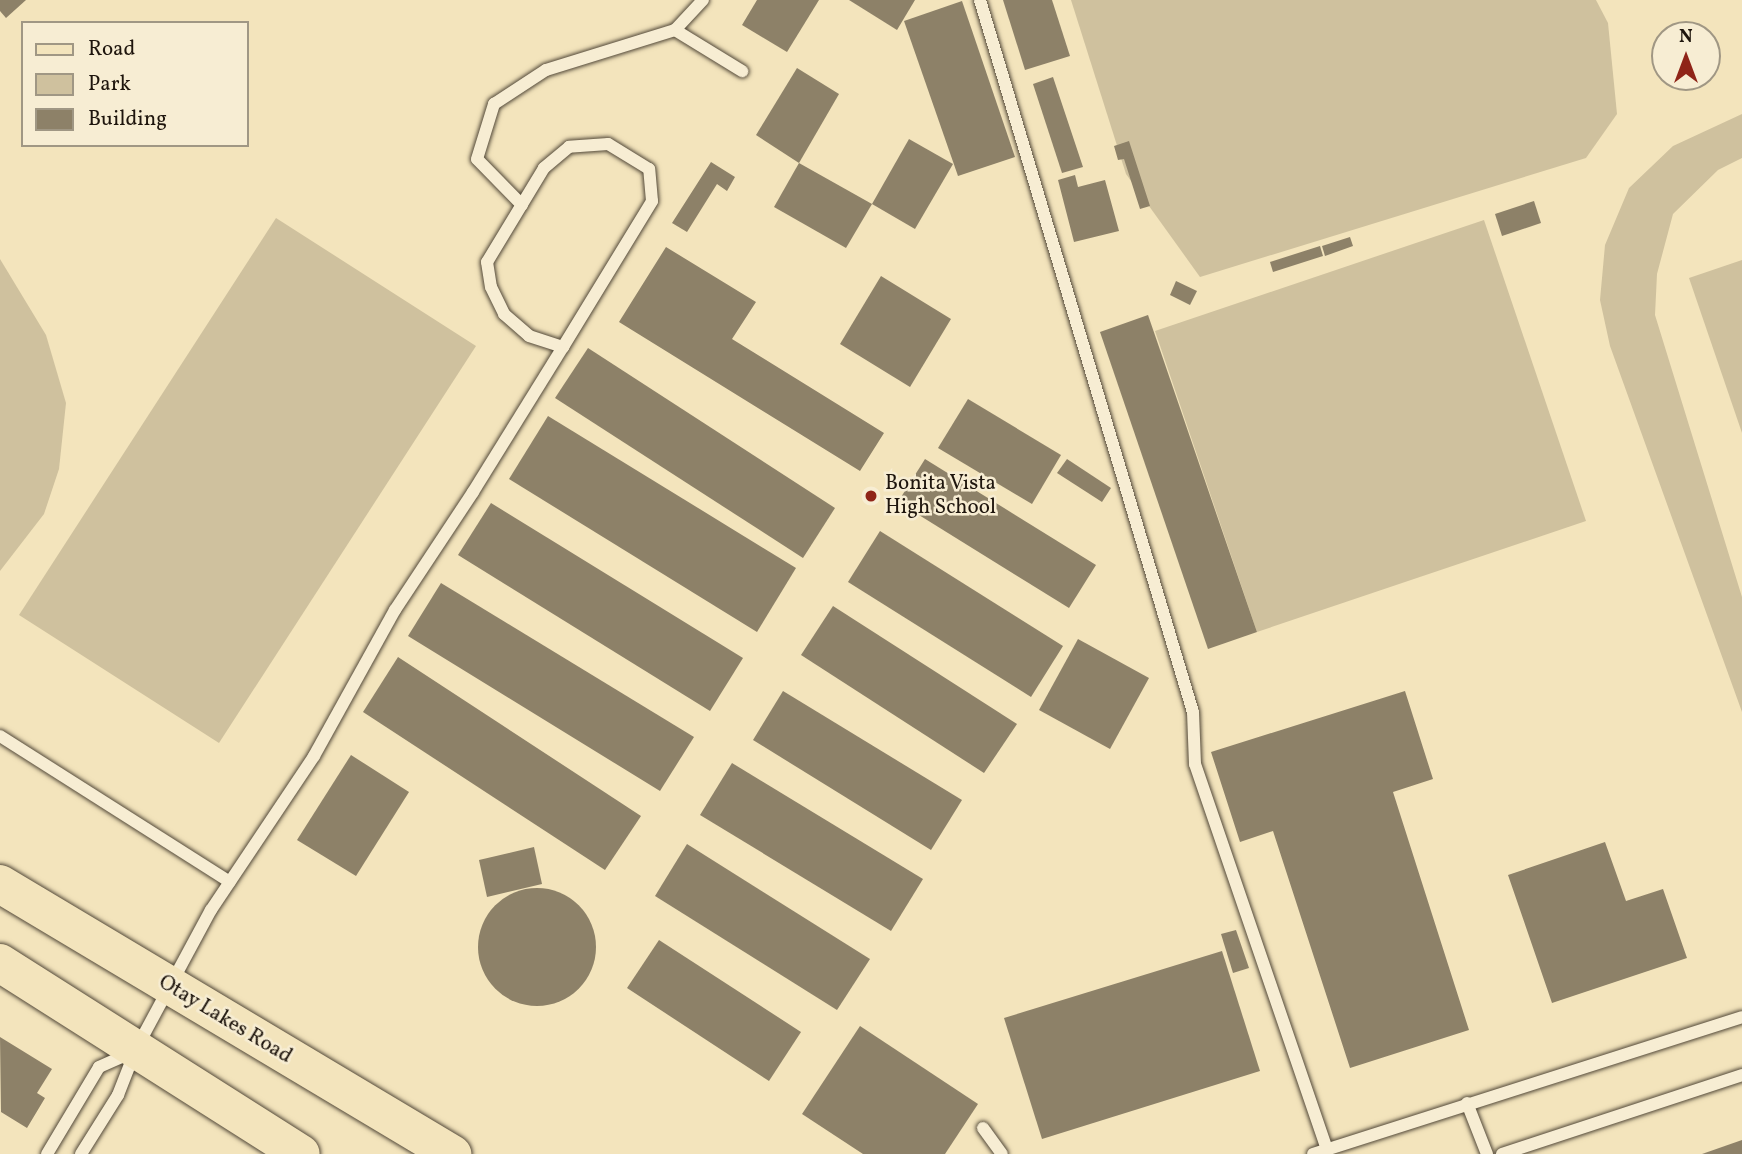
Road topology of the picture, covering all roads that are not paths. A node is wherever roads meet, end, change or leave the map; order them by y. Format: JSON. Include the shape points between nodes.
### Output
{"nodes":[{"id":1,"x":703,"y":0,"type":"edge"},
{"id":2,"x":980,"y":0,"type":"edge"},
{"id":3,"x":675,"y":30,"type":"junction"},
{"id":4,"x":742,"y":71,"type":"dead end"},
{"id":5,"x":522,"y":205,"type":"junction"},
{"id":6,"x":563,"y":347,"type":"junction"},
{"id":7,"x":0,"y":736,"type":"edge"},
{"id":8,"x":230,"y":882,"type":"junction"},
{"id":9,"x":0,"y":884,"type":"edge"},
{"id":10,"x":0,"y":963,"type":"edge"},
{"id":11,"x":169,"y":987,"type":"junction"},
{"id":12,"x":1742,"y":1017,"type":"edge"},
{"id":13,"x":136,"y":1049,"type":"junction"},
{"id":14,"x":1742,"y":1075,"type":"edge"},
{"id":15,"x":1467,"y":1103,"type":"junction"},
{"id":16,"x":983,"y":1128,"type":"dead end"},
{"id":17,"x":1327,"y":1149,"type":"junction"},
{"id":18,"x":47,"y":1154,"type":"edge"},
{"id":19,"x":80,"y":1154,"type":"edge"},
{"id":20,"x":301,"y":1154,"type":"edge"},
{"id":21,"x":452,"y":1154,"type":"edge"},
{"id":22,"x":1002,"y":1154,"type":"edge"},
{"id":23,"x":1313,"y":1154,"type":"edge"},
{"id":24,"x":1487,"y":1154,"type":"edge"},
{"id":25,"x":1502,"y":1154,"type":"edge"}],
"edges":[{"from":1,"to":3,"type":"lane"},
{"from":2,"to":17,"type":"lane","via":[[1194,712],[1195,764]]},
{"from":3,"to":4,"type":"lane"},
{"from":3,"to":5,"type":"lane","via":[[546,70],[494,104],[477,159]]},
{"from":5,"to":6,"type":"lane","via":[[487,262],[491,287],[504,314],[529,336]]},
{"from":5,"to":6,"type":"lane","via":[[544,168],[569,148],[608,144],[649,169],[652,201]]},
{"from":6,"to":8,"type":"lane","via":[[395,610],[314,756]]},
{"from":7,"to":8,"type":"lane"},
{"from":8,"to":11,"type":"lane"},
{"from":9,"to":11,"type":"main road","name":"Otay Lakes Road"},
{"from":10,"to":13,"type":"main road"},
{"from":11,"to":13,"type":"lane"},
{"from":11,"to":21,"type":"main road","name":"Otay Lakes Road"},
{"from":12,"to":15,"type":"lane"},
{"from":13,"to":18,"type":"lane","via":[[99,1067]]},
{"from":13,"to":19,"type":"lane","via":[[118,1096]]},
{"from":13,"to":20,"type":"main road"},
{"from":14,"to":25,"type":"lane"},
{"from":15,"to":17,"type":"lane"},
{"from":15,"to":24,"type":"lane"},
{"from":16,"to":22,"type":"lane"},
{"from":17,"to":23,"type":"lane"}]}
